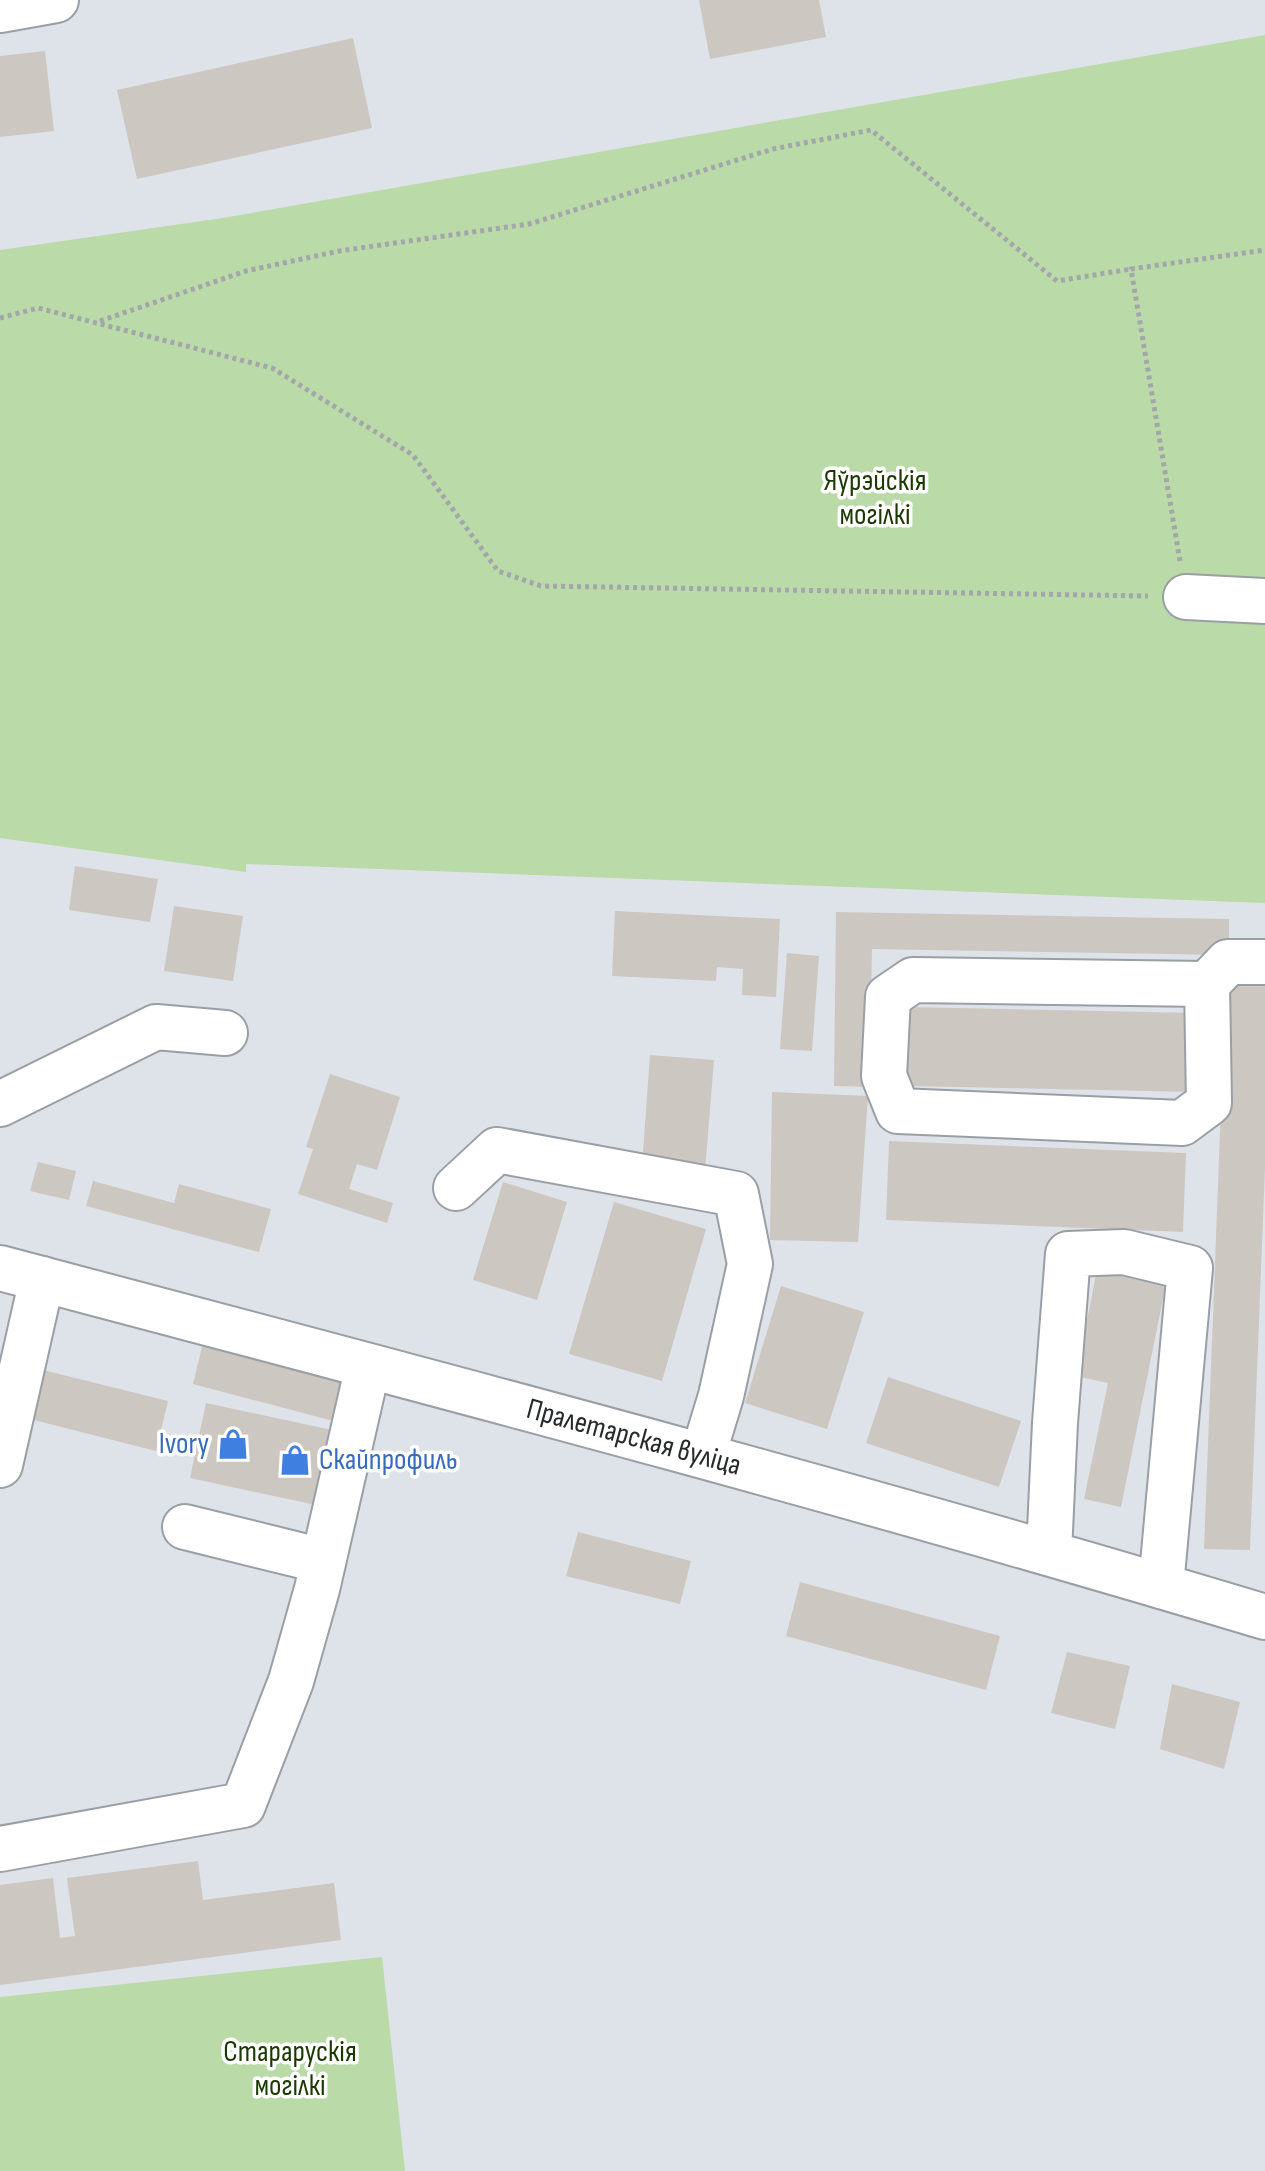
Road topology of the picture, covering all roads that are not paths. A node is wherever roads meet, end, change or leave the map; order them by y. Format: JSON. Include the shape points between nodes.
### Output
{"nodes":[{"id":1,"x":56,"y":0,"type":"edge"},
{"id":2,"x":0,"y":10,"type":"edge"},
{"id":3,"x":1186,"y":597,"type":"road end"},
{"id":4,"x":1265,"y":601,"type":"edge"},
{"id":5,"x":1265,"y":962,"type":"edge"},
{"id":6,"x":1207,"y":984,"type":"junction"},
{"id":7,"x":225,"y":1033,"type":"dead end"},
{"id":8,"x":0,"y":1104,"type":"edge"},
{"id":9,"x":456,"y":1188,"type":"dead end"},
{"id":10,"x":0,"y":1268,"type":"edge"},
{"id":11,"x":42,"y":1279,"type":"junction"},
{"id":12,"x":368,"y":1366,"type":"junction"},
{"id":13,"x":703,"y":1455,"type":"junction"},
{"id":14,"x":0,"y":1465,"type":"edge"},
{"id":15,"x":185,"y":1527,"type":"dead end"},
{"id":16,"x":1049,"y":1552,"type":"junction"},
{"id":17,"x":323,"y":1561,"type":"junction"},
{"id":18,"x":1161,"y":1586,"type":"junction"},
{"id":19,"x":1265,"y":1617,"type":"edge"},
{"id":20,"x":0,"y":1849,"type":"edge"}],
"edges":[{"from":1,"to":2,"type":"street"},
{"from":3,"to":4,"type":"street"},
{"from":5,"to":6,"type":"street","via":[[1228,962]]},
{"from":6,"to":6,"type":"street","via":[[913,980],[888,997],[884,1076],[898,1111],[1182,1123],[1209,1103]]},
{"from":7,"to":8,"type":"street","via":[[156,1027]]},
{"from":9,"to":13,"type":"street","via":[[497,1150],[736,1194],[750,1264]]},
{"from":10,"to":11,"type":"street","name":"Пралетарская вуліца"},
{"from":11,"to":12,"type":"street","name":"Пралетарская вуліца"},
{"from":11,"to":14,"type":"street"},
{"from":12,"to":13,"type":"street","name":"Пралетарская вуліца"},
{"from":12,"to":17,"type":"street"},
{"from":13,"to":16,"type":"street","name":"Пралетарская вуліца"},
{"from":15,"to":17,"type":"street"},
{"from":16,"to":18,"type":"street","name":"Пралетарская вуліца"},
{"from":16,"to":18,"type":"street","via":[[1068,1254],[1124,1252],[1190,1268]]},
{"from":17,"to":20,"type":"street","via":[[291,1681],[243,1805]]},
{"from":18,"to":19,"type":"street","name":"Пралетарская вуліца"}]}
